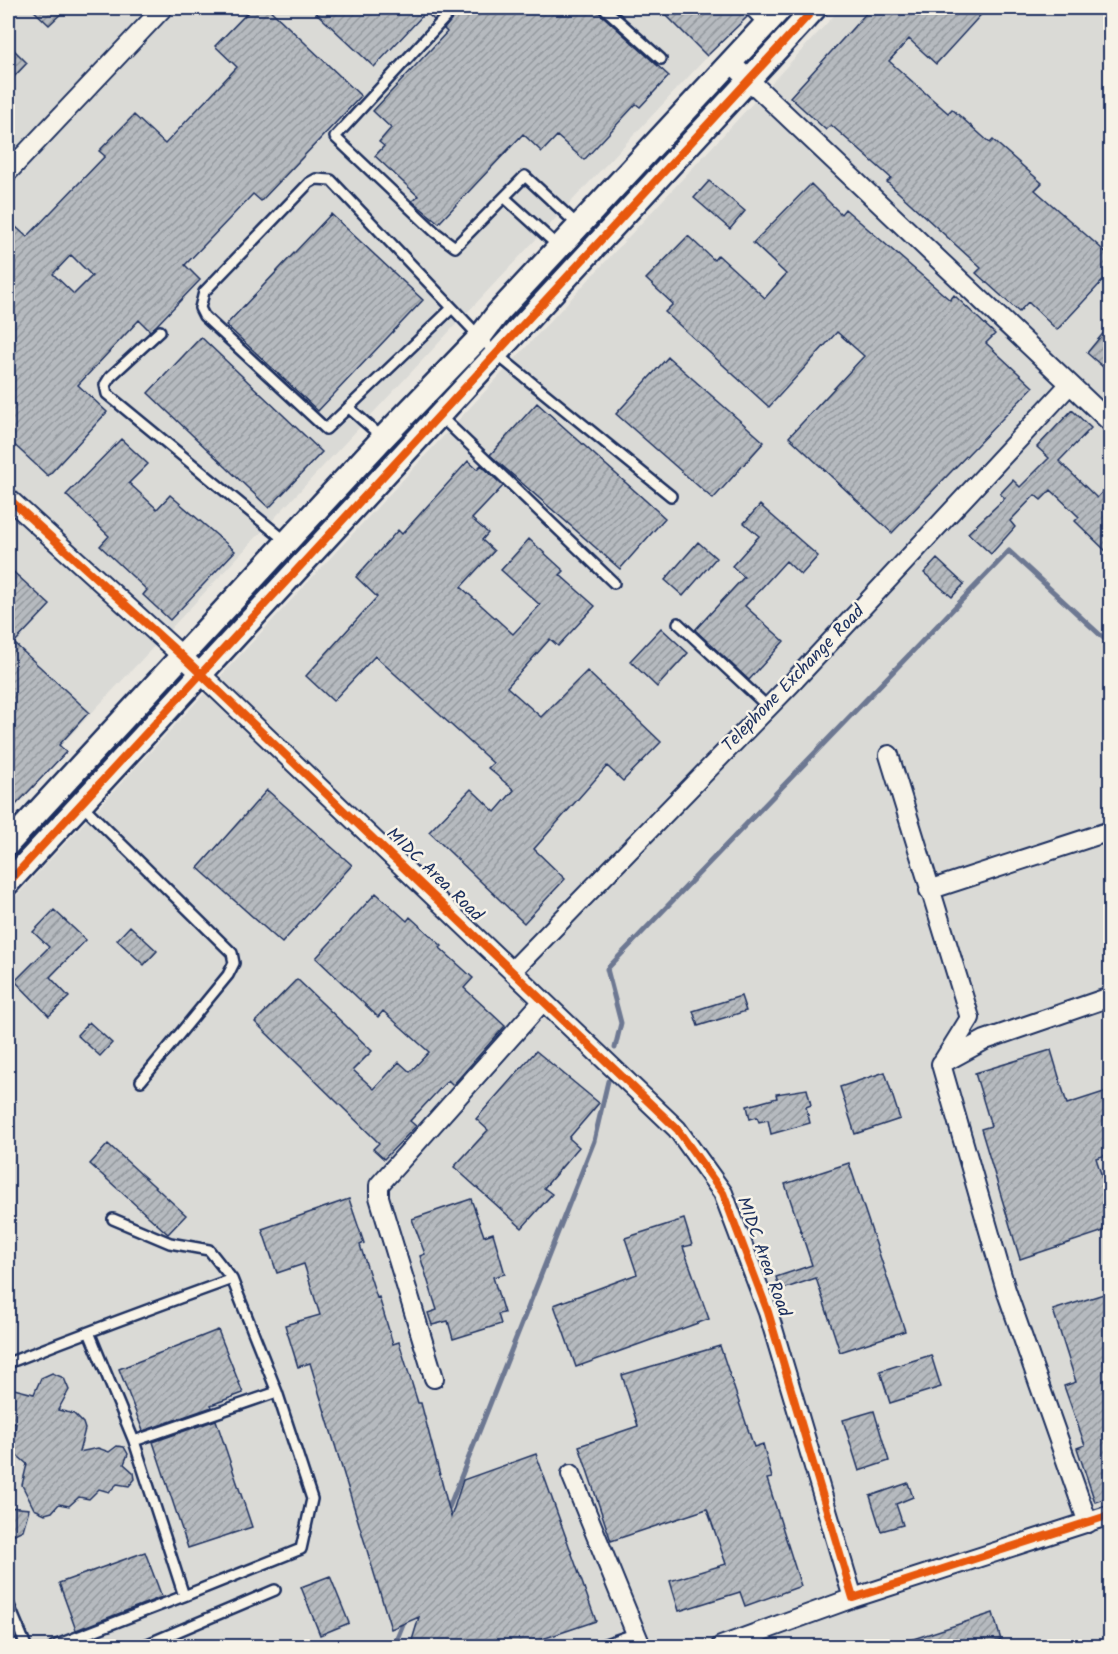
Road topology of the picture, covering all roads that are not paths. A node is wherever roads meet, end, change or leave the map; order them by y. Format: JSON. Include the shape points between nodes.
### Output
{"nodes":[{"id":1,"x":163,"y":8,"type":"edge"},
{"id":2,"x":454,"y":8,"type":"edge"},
{"id":3,"x":604,"y":8,"type":"edge"},
{"id":4,"x":815,"y":8,"type":"edge"},
{"id":5,"x":768,"y":12,"type":"edge"},
{"id":6,"x":661,"y":59,"type":"dead end"},
{"id":7,"x":730,"y":62,"type":"junction"},
{"id":8,"x":749,"y":80,"type":"junction"},
{"id":9,"x":8,"y":172,"type":"edge"},
{"id":10,"x":505,"y":198,"type":"junction"},
{"id":11,"x":579,"y":226,"type":"junction"},
{"id":12,"x":559,"y":247,"type":"junction"},
{"id":13,"x":451,"y":309,"type":"junction"},
{"id":14,"x":160,"y":331,"type":"dead end"},
{"id":15,"x":487,"y":346,"type":"junction"},
{"id":16,"x":1070,"y":384,"type":"junction"},
{"id":17,"x":349,"y":408,"type":"junction"},
{"id":18,"x":440,"y":416,"type":"junction"},
{"id":19,"x":1110,"y":422,"type":"edge"},
{"id":20,"x":383,"y":438,"type":"junction"},
{"id":21,"x":401,"y":457,"type":"junction"},
{"id":22,"x":339,"y":485,"type":"junction"},
{"id":23,"x":671,"y":496,"type":"dead end"},
{"id":24,"x":8,"y":498,"type":"edge"},
{"id":25,"x":358,"y":503,"type":"junction"},
{"id":26,"x":280,"y":549,"type":"junction"},
{"id":27,"x":293,"y":573,"type":"junction"},
{"id":28,"x":614,"y":583,"type":"dead end"},
{"id":29,"x":678,"y":623,"type":"dead end"},
{"id":30,"x":182,"y":656,"type":"junction"},
{"id":31,"x":201,"y":674,"type":"junction"},
{"id":32,"x":768,"y":707,"type":"junction"},
{"id":33,"x":889,"y":755,"type":"dead end"},
{"id":34,"x":81,"y":804,"type":"junction"},
{"id":35,"x":1110,"y":831,"type":"edge"},
{"id":36,"x":8,"y":844,"type":"edge"},
{"id":37,"x":8,"y":883,"type":"edge"},
{"id":38,"x":929,"y":890,"type":"junction"},
{"id":39,"x":513,"y":970,"type":"junction"},
{"id":40,"x":1110,"y":997,"type":"edge"},
{"id":41,"x":543,"y":1001,"type":"junction"},
{"id":42,"x":941,"y":1064,"type":"junction"},
{"id":43,"x":141,"y":1081,"type":"dead end"},
{"id":44,"x":113,"y":1219,"type":"dead end"},
{"id":45,"x":232,"y":1279,"type":"junction"},
{"id":46,"x":89,"y":1332,"type":"junction"},
{"id":47,"x":8,"y":1363,"type":"edge"},
{"id":48,"x":434,"y":1378,"type":"dead end"},
{"id":49,"x":277,"y":1392,"type":"junction"},
{"id":50,"x":134,"y":1441,"type":"junction"},
{"id":51,"x":571,"y":1474,"type":"dead end"},
{"id":52,"x":1110,"y":1515,"type":"edge"},
{"id":53,"x":1088,"y":1523,"type":"junction"},
{"id":54,"x":275,"y":1590,"type":"dead end"},
{"id":55,"x":184,"y":1596,"type":"junction"},
{"id":56,"x":853,"y":1598,"type":"junction"},
{"id":57,"x":8,"y":1603,"type":"edge"},
{"id":58,"x":637,"y":1640,"type":"edge"},
{"id":59,"x":26,"y":1647,"type":"edge"},
{"id":60,"x":54,"y":1647,"type":"edge"},
{"id":61,"x":143,"y":1647,"type":"edge"},
{"id":62,"x":599,"y":1647,"type":"edge"},
{"id":63,"x":720,"y":1647,"type":"edge"}],
"edges":[{"from":1,"to":9,"type":"street"},
{"from":2,"to":10,"type":"lane","via":[[335,137],[455,247]]},
{"from":3,"to":6,"type":"lane"},
{"from":4,"to":8,"type":"street"},
{"from":5,"to":7,"type":"street"},
{"from":7,"to":8,"type":"street"},
{"from":7,"to":11,"type":"street"},
{"from":8,"to":15,"type":"street"},
{"from":8,"to":16,"type":"street"},
{"from":10,"to":11,"type":"lane","via":[[525,176]]},
{"from":10,"to":12,"type":"lane"},
{"from":11,"to":12,"type":"street"},
{"from":12,"to":15,"type":"street","via":[[498,313]]},
{"from":13,"to":15,"type":"lane"},
{"from":13,"to":17,"type":"lane"},
{"from":13,"to":17,"type":"lane","via":[[337,184],[325,178],[309,183],[204,292],[200,308],[323,429]]},
{"from":14,"to":26,"type":"lane","via":[[110,377],[105,385],[107,394]]},
{"from":15,"to":18,"type":"street"},
{"from":15,"to":20,"type":"street"},
{"from":15,"to":23,"type":"lane"},
{"from":16,"to":19,"type":"street"},
{"from":16,"to":32,"type":"street","name":"Telephone Exchange Road"},
{"from":17,"to":20,"type":"lane"},
{"from":18,"to":21,"type":"street"},
{"from":18,"to":28,"type":"lane"},
{"from":20,"to":21,"type":"street"},
{"from":20,"to":22,"type":"street"},
{"from":21,"to":25,"type":"street"},
{"from":22,"to":25,"type":"street"},
{"from":22,"to":26,"type":"street"},
{"from":24,"to":30,"type":"street","name":"MIDC Area Road"},
{"from":25,"to":27,"type":"street"},
{"from":26,"to":27,"type":"street"},
{"from":26,"to":30,"type":"street"},
{"from":27,"to":31,"type":"street"},
{"from":29,"to":32,"type":"lane"},
{"from":30,"to":31,"type":"street","name":"MIDC Area Road"},
{"from":30,"to":36,"type":"street"},
{"from":31,"to":34,"type":"street"},
{"from":31,"to":39,"type":"street","name":"MIDC Area Road"},
{"from":32,"to":39,"type":"street","name":"Telephone Exchange Road"},
{"from":33,"to":38,"type":"street"},
{"from":34,"to":37,"type":"street"},
{"from":34,"to":43,"type":"lane","via":[[232,953],[234,963],[228,975]]},
{"from":35,"to":38,"type":"street"},
{"from":38,"to":42,"type":"street","via":[[970,1018]]},
{"from":39,"to":41,"type":"street","name":"MIDC Area Road"},
{"from":40,"to":42,"type":"street","via":[[984,1040]]},
{"from":41,"to":48,"type":"street","via":[[379,1185],[379,1197]]},
{"from":41,"to":56,"type":"street","name":"MIDC Area Road","via":[[677,1129],[723,1193],[768,1312]]},
{"from":42,"to":53,"type":"street","via":[[1006,1290]]},
{"from":44,"to":45,"type":"lane","via":[[170,1243],[209,1250]]},
{"from":45,"to":46,"type":"lane"},
{"from":45,"to":49,"type":"lane"},
{"from":46,"to":47,"type":"lane"},
{"from":46,"to":50,"type":"lane"},
{"from":49,"to":50,"type":"lane"},
{"from":49,"to":55,"type":"lane","via":[[312,1499],[301,1549]]},
{"from":50,"to":55,"type":"lane"},
{"from":51,"to":58,"type":"street"},
{"from":52,"to":53,"type":"street"},
{"from":53,"to":56,"type":"street"},
{"from":54,"to":61,"type":"lane"},
{"from":55,"to":60,"type":"lane"},
{"from":56,"to":63,"type":"street"},
{"from":57,"to":59,"type":"lane"},
{"from":58,"to":62,"type":"lane"}]}
